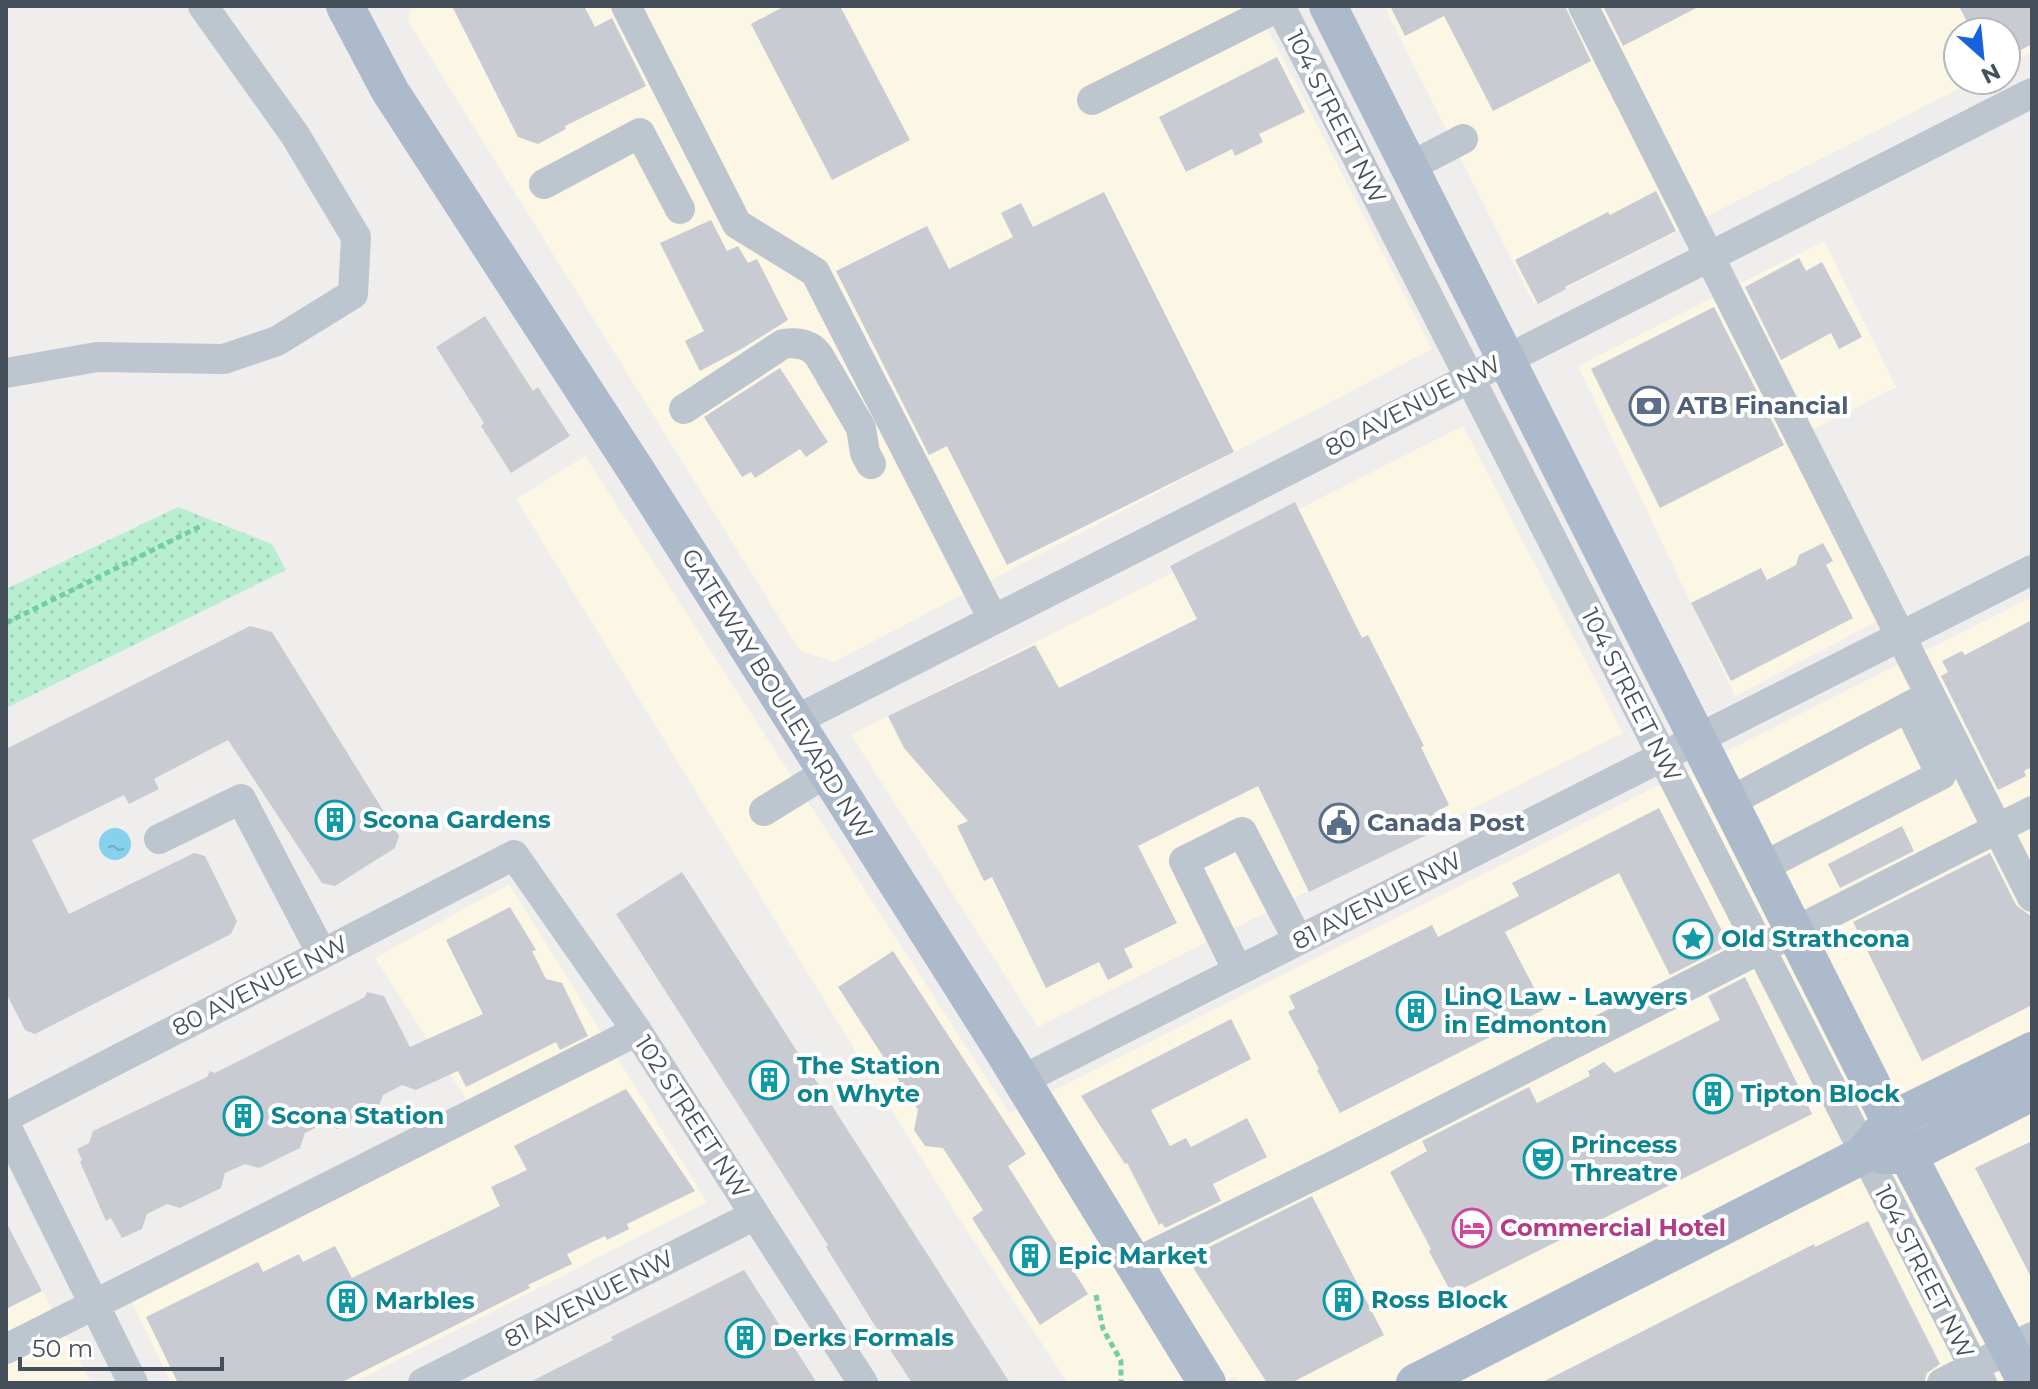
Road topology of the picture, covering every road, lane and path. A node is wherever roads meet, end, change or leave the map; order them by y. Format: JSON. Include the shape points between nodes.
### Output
{"nodes":[{"id":1,"x":203,"y":6,"type":"edge"},
{"id":2,"x":345,"y":6,"type":"edge"},
{"id":3,"x":626,"y":6,"type":"edge"},
{"id":4,"x":1280,"y":6,"type":"edge"},
{"id":5,"x":1328,"y":6,"type":"edge"},
{"id":6,"x":1583,"y":6,"type":"edge"},
{"id":7,"x":2032,"y":93,"type":"edge"},
{"id":8,"x":1092,"y":100,"type":"dead end"},
{"id":9,"x":1463,"y":139,"type":"dead end"},
{"id":10,"x":1409,"y":167,"type":"junction"},
{"id":11,"x":544,"y":184,"type":"dead end"},
{"id":12,"x":680,"y":209,"type":"dead end"},
{"id":13,"x":1709,"y":256,"type":"junction"},
{"id":14,"x":1507,"y":359,"type":"junction"},
{"id":15,"x":6,"y":373,"type":"edge"},
{"id":16,"x":1469,"y":378,"type":"junction"},
{"id":17,"x":684,"y":409,"type":"dead end"},
{"id":18,"x":869,"y":459,"type":"dead end"},
{"id":19,"x":203,"y":525,"type":"dead end"},
{"id":20,"x":2032,"y":570,"type":"edge"},
{"id":21,"x":993,"y":619,"type":"junction"},
{"id":22,"x":6,"y":623,"type":"edge"},
{"id":23,"x":1900,"y":637,"type":"junction"},
{"id":24,"x":1919,"y":701,"type":"junction"},
{"id":25,"x":794,"y":721,"type":"junction"},
{"id":26,"x":1697,"y":738,"type":"junction"},
{"id":27,"x":1938,"y":739,"type":"junction"},
{"id":28,"x":1663,"y":757,"type":"junction"},
{"id":29,"x":827,"y":772,"type":"junction"},
{"id":30,"x":1729,"y":802,"type":"junction"},
{"id":31,"x":764,"y":811,"type":"dead end"},
{"id":32,"x":2032,"y":811,"type":"edge"},
{"id":33,"x":1997,"y":829,"type":"junction"},
{"id":34,"x":159,"y":839,"type":"dead end"},
{"id":35,"x":514,"y":855,"type":"joint"},
{"id":36,"x":1762,"y":867,"type":"junction"},
{"id":37,"x":2032,"y":897,"type":"edge"},
{"id":38,"x":1794,"y":931,"type":"junction"},
{"id":39,"x":1298,"y":940,"type":"junction"},
{"id":40,"x":1759,"y":949,"type":"junction"},
{"id":41,"x":322,"y":954,"type":"junction"},
{"id":42,"x":1238,"y":971,"type":"junction"},
{"id":43,"x":637,"y":1031,"type":"junction"},
{"id":44,"x":2032,"y":1051,"type":"edge"},
{"id":45,"x":1022,"y":1080,"type":"junction"},
{"id":46,"x":2032,"y":1092,"type":"edge"},
{"id":47,"x":6,"y":1117,"type":"edge"},
{"id":48,"x":1890,"y":1121,"type":"junction"},
{"id":49,"x":6,"y":1126,"type":"edge"},
{"id":50,"x":1863,"y":1155,"type":"junction"},
{"id":51,"x":1908,"y":1155,"type":"junction"},
{"id":52,"x":755,"y":1215,"type":"junction"},
{"id":53,"x":1133,"y":1264,"type":"junction"},
{"id":54,"x":1096,"y":1295,"type":"dead end"},
{"id":55,"x":95,"y":1304,"type":"junction"},
{"id":56,"x":2020,"y":1343,"type":"edge"},
{"id":57,"x":6,"y":1349,"type":"edge"},
{"id":58,"x":1978,"y":1375,"type":"edge"},
{"id":59,"x":133,"y":1383,"type":"edge"},
{"id":60,"x":423,"y":1383,"type":"edge"},
{"id":61,"x":863,"y":1383,"type":"edge"},
{"id":62,"x":1121,"y":1383,"type":"edge"},
{"id":63,"x":1207,"y":1383,"type":"edge"},
{"id":64,"x":1415,"y":1383,"type":"edge"},
{"id":65,"x":1942,"y":1383,"type":"edge"},
{"id":66,"x":2027,"y":1383,"type":"edge"}],
"edges":[{"from":1,"to":15,"type":"street","via":[[295,135],[356,237],[353,294],[277,341],[224,359],[97,357]]},
{"from":2,"to":25,"type":"main road","name":"GATEWAY BOULEVARD NW","via":[[390,91]]},
{"from":3,"to":21,"type":"street","via":[[737,224],[815,272]]},
{"from":4,"to":8,"type":"street"},
{"from":4,"to":16,"type":"street","name":"104 STREET NW"},
{"from":5,"to":10,"type":"main road","name":"104 STREET NW"},
{"from":6,"to":13,"type":"street"},
{"from":7,"to":13,"type":"street","name":"80 AVENUE NW"},
{"from":9,"to":10,"type":"street"},
{"from":10,"to":14,"type":"main road","name":"104 STREET NW"},
{"from":11,"to":12,"type":"street","via":[[640,133]]},
{"from":13,"to":14,"type":"street","name":"80 AVENUE NW"},
{"from":13,"to":23,"type":"street"},
{"from":14,"to":16,"type":"street","name":"80 AVENUE NW"},
{"from":14,"to":26,"type":"main road","name":"104 STREET NW"},
{"from":16,"to":21,"type":"street","name":"80 AVENUE NW"},
{"from":16,"to":28,"type":"street","name":"104 STREET NW"},
{"from":17,"to":18,"type":"street","via":[[783,344],[810,346],[861,428]]},
{"from":19,"to":22,"type":"path"},
{"from":20,"to":23,"type":"street","name":"81 AVENUE NW"},
{"from":21,"to":25,"type":"street","name":"80 AVENUE NW"},
{"from":23,"to":24,"type":"street"},
{"from":23,"to":26,"type":"street","name":"81 AVENUE NW"},
{"from":24,"to":27,"type":"street"},
{"from":24,"to":30,"type":"street"},
{"from":25,"to":29,"type":"main road","name":"GATEWAY BOULEVARD NW"},
{"from":26,"to":28,"type":"street","name":"81 AVENUE NW"},
{"from":26,"to":30,"type":"main road","name":"104 STREET NW"},
{"from":27,"to":33,"type":"street"},
{"from":27,"to":36,"type":"street","via":[[1941,775]]},
{"from":28,"to":39,"type":"street","name":"81 AVENUE NW"},
{"from":28,"to":40,"type":"street","name":"104 STREET NW"},
{"from":29,"to":31,"type":"street"},
{"from":29,"to":45,"type":"main road","name":"GATEWAY BOULEVARD NW"},
{"from":30,"to":36,"type":"main road","name":"104 STREET NW"},
{"from":32,"to":33,"type":"street"},
{"from":33,"to":37,"type":"street"},
{"from":33,"to":38,"type":"street"},
{"from":34,"to":41,"type":"street","via":[[241,799]]},
{"from":35,"to":41,"type":"street","name":"80 AVENUE NW"},
{"from":35,"to":43,"type":"street","name":"102 STREET NW"},
{"from":36,"to":38,"type":"main road","name":"104 STREET NW"},
{"from":38,"to":40,"type":"street"},
{"from":38,"to":48,"type":"main road","name":"104 STREET NW"},
{"from":39,"to":42,"type":"street","name":"81 AVENUE NW"},
{"from":39,"to":42,"type":"street","via":[[1242,832],[1184,861]]},
{"from":40,"to":50,"type":"street","name":"104 STREET NW"},
{"from":40,"to":53,"type":"street"},
{"from":41,"to":47,"type":"street","name":"80 AVENUE NW"},
{"from":42,"to":45,"type":"street","name":"81 AVENUE NW"},
{"from":43,"to":52,"type":"street","name":"102 STREET NW"},
{"from":43,"to":55,"type":"street"},
{"from":44,"to":48,"type":"main road"},
{"from":45,"to":53,"type":"main road","name":"GATEWAY BOULEVARD NW"},
{"from":46,"to":51,"type":"main road"},
{"from":48,"to":50,"type":"main road"},
{"from":48,"to":51,"type":"main road","name":"104 STREET NW"},
{"from":49,"to":55,"type":"street"},
{"from":50,"to":51,"type":"main road"},
{"from":50,"to":58,"type":"street","name":"104 STREET NW"},
{"from":50,"to":64,"type":"main road"},
{"from":51,"to":56,"type":"main road","name":"104 STREET NW"},
{"from":52,"to":60,"type":"street","name":"81 AVENUE NW"},
{"from":52,"to":61,"type":"street","name":"102 STREET NW"},
{"from":53,"to":63,"type":"main road","name":"GATEWAY BOULEVARD NW"},
{"from":54,"to":62,"type":"path","via":[[1103,1329],[1121,1361]]},
{"from":55,"to":57,"type":"street"},
{"from":55,"to":59,"type":"street"},
{"from":56,"to":58,"type":"street"},
{"from":56,"to":66,"type":"main road","name":"104 STREET NW"},
{"from":58,"to":65,"type":"street"}]}
